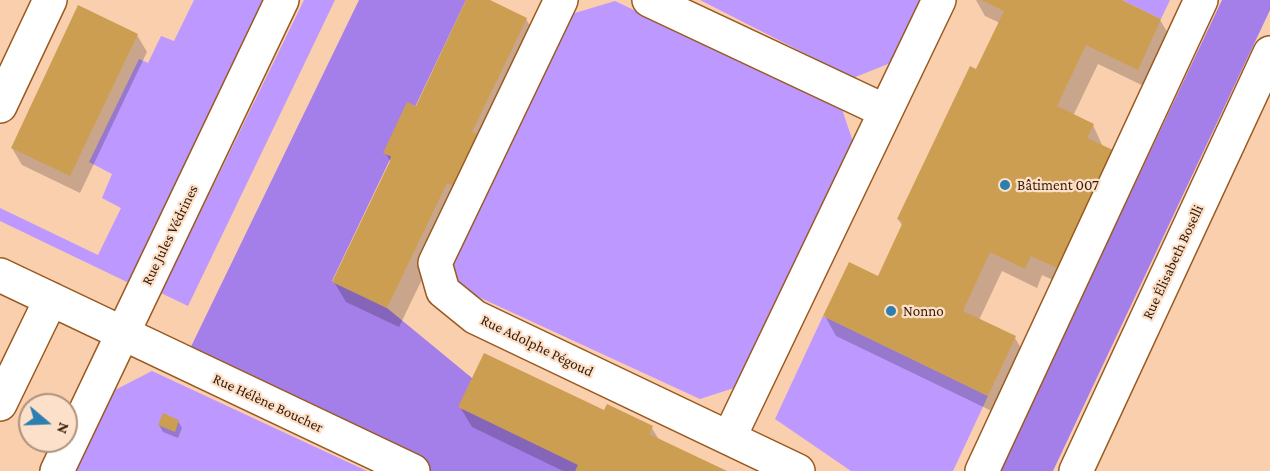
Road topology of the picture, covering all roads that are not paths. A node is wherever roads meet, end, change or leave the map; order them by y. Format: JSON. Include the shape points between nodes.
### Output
{"nodes":[{"id":1,"x":50,"y":0,"type":"edge"},
{"id":2,"x":282,"y":0,"type":"edge"},
{"id":3,"x":561,"y":0,"type":"edge"},
{"id":4,"x":649,"y":0,"type":"edge"},
{"id":5,"x":939,"y":0,"type":"edge"},
{"id":6,"x":1201,"y":0,"type":"edge"},
{"id":7,"x":1270,"y":53,"type":"edge"},
{"id":8,"x":0,"y":106,"type":"edge"},
{"id":9,"x":885,"y":111,"type":"junction"},
{"id":10,"x":0,"y":275,"type":"edge"},
{"id":11,"x":51,"y":299,"type":"junction"},
{"id":12,"x":123,"y":334,"type":"junction"},
{"id":13,"x":0,"y":404,"type":"edge"},
{"id":14,"x":729,"y":438,"type":"junction"},
{"id":15,"x":57,"y":471,"type":"edge"},
{"id":16,"x":413,"y":471,"type":"edge"},
{"id":17,"x":798,"y":471,"type":"edge"},
{"id":18,"x":982,"y":471,"type":"edge"},
{"id":19,"x":1076,"y":471,"type":"edge"}],
"edges":[{"from":1,"to":8,"type":"street"},
{"from":2,"to":12,"type":"street","name":"Rue Jules Védrines"},
{"from":3,"to":14,"type":"street","name":"Rue Adolphe Pégoud","via":[[435,263],[443,291],[476,317]]},
{"from":4,"to":9,"type":"street"},
{"from":5,"to":9,"type":"street"},
{"from":6,"to":18,"type":"street"},
{"from":7,"to":19,"type":"street","name":"Rue Élisabeth Boselli"},
{"from":9,"to":14,"type":"street"},
{"from":10,"to":11,"type":"street","name":"Rue Hélène Boucher"},
{"from":11,"to":12,"type":"street","name":"Rue Hélène Boucher"},
{"from":11,"to":13,"type":"street"},
{"from":12,"to":15,"type":"street","name":"Rue Jules Védrines"},
{"from":12,"to":16,"type":"street","name":"Rue Hélène Boucher"},
{"from":14,"to":17,"type":"street","name":"Rue Adolphe Pégoud"}]}
